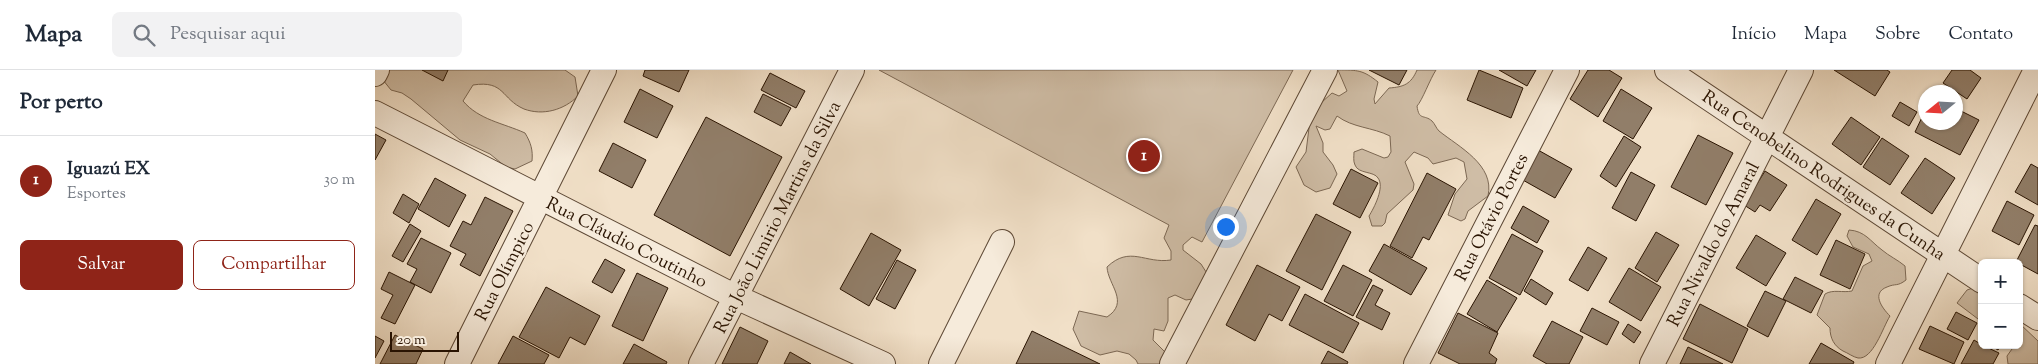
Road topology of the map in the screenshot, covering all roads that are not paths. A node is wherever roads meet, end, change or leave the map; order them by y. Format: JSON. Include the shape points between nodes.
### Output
{"nodes":[{"id":1,"x":377,"y":70,"type":"edge"},
{"id":2,"x":604,"y":70,"type":"edge"},
{"id":3,"x":852,"y":70,"type":"edge"},
{"id":4,"x":1325,"y":70,"type":"edge"},
{"id":5,"x":1567,"y":70,"type":"edge"},
{"id":6,"x":1667,"y":70,"type":"edge"},
{"id":7,"x":1801,"y":70,"type":"edge"},
{"id":8,"x":2036,"y":70,"type":"edge"},
{"id":9,"x":375,"y":74,"type":"edge"},
{"id":10,"x":375,"y":113,"type":"edge"},
{"id":11,"x":1767,"y":137,"type":"junction"},
{"id":12,"x":541,"y":198,"type":"junction"},
{"id":13,"x":1002,"y":242,"type":"dead end"},
{"id":14,"x":1943,"y":255,"type":"junction"},
{"id":15,"x":1978,"y":278,"type":"edge"},
{"id":16,"x":735,"y":297,"type":"junction"},
{"id":17,"x":2023,"y":309,"type":"edge"},
{"id":18,"x":2038,"y":318,"type":"edge"},
{"id":19,"x":457,"y":364,"type":"edge"},
{"id":20,"x":701,"y":364,"type":"edge"},
{"id":21,"x":883,"y":364,"type":"edge"},
{"id":22,"x":941,"y":364,"type":"edge"},
{"id":23,"x":1172,"y":364,"type":"edge"},
{"id":24,"x":1416,"y":364,"type":"edge"},
{"id":25,"x":1652,"y":364,"type":"edge"},
{"id":26,"x":1887,"y":364,"type":"edge"}],
"edges":[{"from":1,"to":9,"type":"street"},
{"from":2,"to":12,"type":"street","name":"Rua Olímpico"},
{"from":3,"to":16,"type":"street","name":"Rua João Limirio Martins da Silva"},
{"from":4,"to":23,"type":"street"},
{"from":5,"to":24,"type":"street","name":"Rua Otávio Portes"},
{"from":6,"to":11,"type":"street","name":"Rua Cenobelino Rodrigues da Cunha"},
{"from":7,"to":11,"type":"street","name":"Rua Nivaldo do Amaral"},
{"from":8,"to":14,"type":"street"},
{"from":10,"to":12,"type":"street","name":"Rua Cláudio Coutinho"},
{"from":11,"to":14,"type":"street","name":"Rua Cenobelino Rodrigues da Cunha"},
{"from":11,"to":25,"type":"street","name":"Rua Nivaldo do Amaral"},
{"from":12,"to":16,"type":"street","name":"Rua Cláudio Coutinho"},
{"from":12,"to":19,"type":"street","name":"Rua Olímpico"},
{"from":13,"to":22,"type":"street"},
{"from":14,"to":15,"type":"street","name":"Rua Cenobelino Rodrigues da Cunha"},
{"from":14,"to":26,"type":"street"},
{"from":16,"to":20,"type":"street","name":"Rua João Limirio Martins da Silva"},
{"from":16,"to":21,"type":"street","name":"Rua Cláudio Coutinho"},
{"from":17,"to":18,"type":"street"}]}
